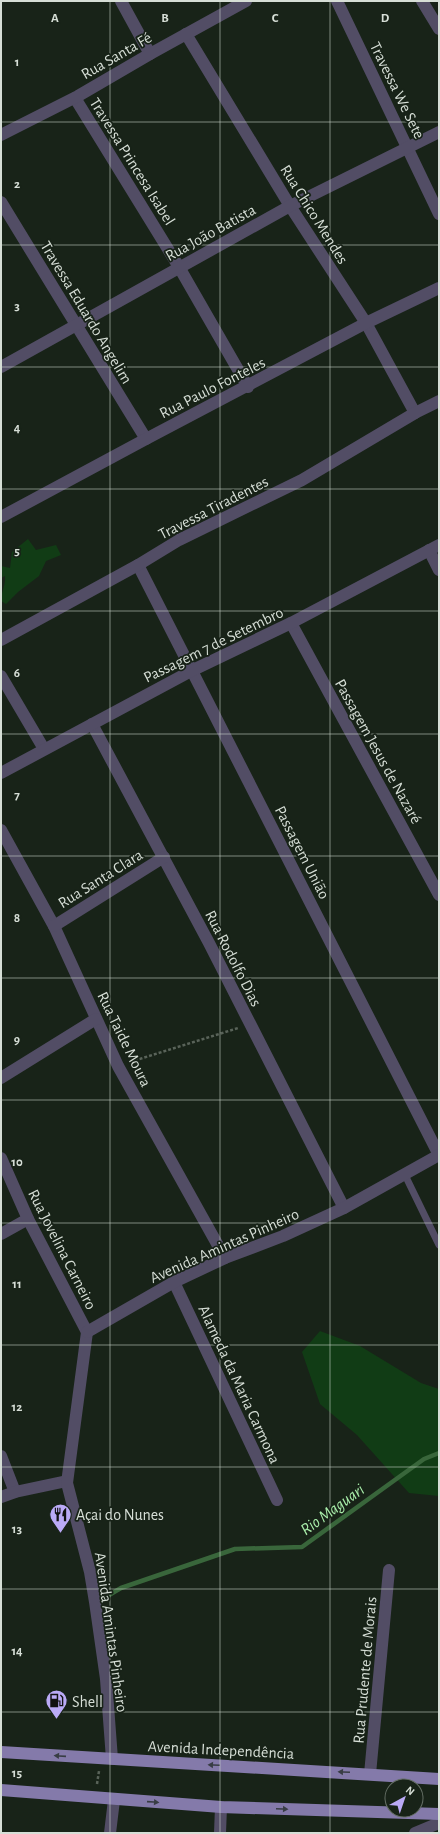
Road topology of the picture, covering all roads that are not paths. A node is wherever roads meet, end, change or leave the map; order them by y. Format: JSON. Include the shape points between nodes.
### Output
{"nodes":[{"id":1,"x":121,"y":1,"type":"edge"},
{"id":2,"x":246,"y":1,"type":"edge"},
{"id":3,"x":337,"y":1,"type":"edge"},
{"id":4,"x":422,"y":1,"type":"edge"},
{"id":5,"x":439,"y":29,"type":"edge"},
{"id":6,"x":186,"y":34,"type":"junction"},
{"id":7,"x":150,"y":54,"type":"junction"},
{"id":8,"x":75,"y":98,"type":"junction"},
{"id":9,"x":439,"y":132,"type":"edge"},
{"id":10,"x":1,"y":135,"type":"edge"},
{"id":11,"x":408,"y":148,"type":"junction"},
{"id":12,"x":1,"y":202,"type":"edge"},
{"id":13,"x":290,"y":206,"type":"junction"},
{"id":14,"x":439,"y":214,"type":"edge"},
{"id":15,"x":179,"y":267,"type":"junction"},
{"id":16,"x":439,"y":288,"type":"edge"},
{"id":17,"x":366,"y":323,"type":"junction"},
{"id":18,"x":76,"y":325,"type":"junction"},
{"id":19,"x":1,"y":367,"type":"edge"},
{"id":20,"x":248,"y":387,"type":"junction"},
{"id":21,"x":439,"y":401,"type":"edge"},
{"id":22,"x":415,"y":413,"type":"junction"},
{"id":23,"x":146,"y":439,"type":"junction"},
{"id":24,"x":1,"y":517,"type":"edge"},
{"id":25,"x":434,"y":547,"type":"edge"},
{"id":26,"x":138,"y":564,"type":"junction"},
{"id":27,"x":439,"y":570,"type":"edge"},
{"id":28,"x":291,"y":624,"type":"junction"},
{"id":29,"x":1,"y":640,"type":"edge"},
{"id":30,"x":193,"y":670,"type":"junction"},
{"id":31,"x":1,"y":676,"type":"edge"},
{"id":32,"x":92,"y":724,"type":"junction"},
{"id":33,"x":44,"y":749,"type":"junction"},
{"id":34,"x":1,"y":773,"type":"edge"},
{"id":35,"x":1,"y":830,"type":"edge"},
{"id":36,"x":164,"y":857,"type":"junction"},
{"id":37,"x":439,"y":895,"type":"edge"},
{"id":38,"x":54,"y":926,"type":"junction"},
{"id":39,"x":96,"y":1019,"type":"junction"},
{"id":40,"x":1,"y":1078,"type":"edge"},
{"id":41,"x":439,"y":1155,"type":"edge"},
{"id":42,"x":1,"y":1158,"type":"edge"},
{"id":43,"x":405,"y":1175,"type":"junction"},
{"id":44,"x":344,"y":1208,"type":"junction"},
{"id":45,"x":28,"y":1219,"type":"junction"},
{"id":46,"x":1,"y":1234,"type":"edge"},
{"id":47,"x":439,"y":1245,"type":"edge"},
{"id":48,"x":225,"y":1258,"type":"junction"},
{"id":49,"x":174,"y":1282,"type":"junction"},
{"id":50,"x":87,"y":1332,"type":"junction"},
{"id":51,"x":1,"y":1456,"type":"edge"},
{"id":52,"x":67,"y":1481,"type":"junction"},
{"id":53,"x":15,"y":1492,"type":"junction"},
{"id":54,"x":1,"y":1497,"type":"edge"},
{"id":55,"x":277,"y":1500,"type":"dead end"},
{"id":56,"x":389,"y":1570,"type":"dead end"},
{"id":57,"x":1,"y":1752,"type":"edge"},
{"id":58,"x":112,"y":1759,"type":"junction"},
{"id":59,"x":370,"y":1774,"type":"junction"},
{"id":60,"x":439,"y":1780,"type":"edge"},
{"id":61,"x":1,"y":1790,"type":"edge"},
{"id":62,"x":114,"y":1800,"type":"junction"},
{"id":63,"x":221,"y":1807,"type":"junction"},
{"id":64,"x":439,"y":1814,"type":"edge"},
{"id":65,"x":439,"y":1823,"type":"edge"},
{"id":66,"x":110,"y":1833,"type":"edge"},
{"id":67,"x":220,"y":1833,"type":"edge"},
{"id":68,"x":415,"y":1833,"type":"edge"}],
"edges":[{"from":1,"to":7,"type":"street"},
{"from":2,"to":6,"type":"street","name":"Rua Santa Fé"},
{"from":3,"to":11,"type":"street","name":"Travessa We Sete"},
{"from":4,"to":5,"type":"street"},
{"from":6,"to":7,"type":"street","name":"Rua Santa Fé"},
{"from":6,"to":13,"type":"street","name":"Rua Chico Mendes"},
{"from":7,"to":8,"type":"street","name":"Rua Santa Fé"},
{"from":8,"to":10,"type":"street","name":"Rua Santa Fé"},
{"from":8,"to":15,"type":"street","name":"Travessa Princesa Isabel"},
{"from":9,"to":11,"type":"street","name":"Rua João Batista"},
{"from":11,"to":13,"type":"street","name":"Rua João Batista"},
{"from":11,"to":14,"type":"street","name":"Travessa We Sete"},
{"from":12,"to":18,"type":"street","name":"Travessa Eduardo Angelim"},
{"from":13,"to":15,"type":"street","name":"Rua João Batista"},
{"from":13,"to":17,"type":"street","name":"Rua Chico Mendes"},
{"from":15,"to":18,"type":"street","name":"Rua João Batista"},
{"from":15,"to":20,"type":"street","name":"Travessa Princesa Isabel"},
{"from":16,"to":17,"type":"street","name":"Rua Paulo Fonteles"},
{"from":17,"to":20,"type":"street","name":"Rua Paulo Fonteles"},
{"from":17,"to":22,"type":"street","name":"Rua Chico Mendes"},
{"from":18,"to":19,"type":"street","name":"Rua João Batista"},
{"from":18,"to":23,"type":"street","name":"Travessa Eduardo Angelim"},
{"from":20,"to":23,"type":"street","name":"Rua Paulo Fonteles"},
{"from":21,"to":22,"type":"street","name":"Travessa Tiradentes"},
{"from":22,"to":26,"type":"street","name":"Travessa Tiradentes","via":[[302,480],[179,540]]},
{"from":23,"to":24,"type":"street","name":"Rua Paulo Fonteles"},
{"from":25,"to":27,"type":"street"},
{"from":25,"to":28,"type":"street","name":"Passagem 7 de Setembro"},
{"from":26,"to":29,"type":"street","name":"Travessa Tiradentes"},
{"from":26,"to":30,"type":"street","name":"Passagem União"},
{"from":28,"to":30,"type":"street","name":"Passagem 7 de Setembro"},
{"from":28,"to":37,"type":"street","name":"Passagem Jesus de Nazaré"},
{"from":30,"to":32,"type":"street","name":"Passagem 7 de Setembro"},
{"from":30,"to":41,"type":"street","name":"Passagem União"},
{"from":31,"to":33,"type":"street"},
{"from":32,"to":33,"type":"street","name":"Passagem 7 de Setembro"},
{"from":32,"to":36,"type":"street","name":"Rua Rodolfo Dias"},
{"from":33,"to":34,"type":"street","name":"Passagem 7 de Setembro"},
{"from":35,"to":38,"type":"street","name":"Rua Taide Moura"},
{"from":36,"to":38,"type":"street","name":"Rua Santa Clara"},
{"from":36,"to":44,"type":"street","name":"Rua Rodolfo Dias"},
{"from":38,"to":39,"type":"street","name":"Rua Taide Moura"},
{"from":39,"to":40,"type":"street"},
{"from":39,"to":48,"type":"street","name":"Rua Taide Moura","via":[[118,1066]]},
{"from":41,"to":43,"type":"street","name":"Avenida Amintas Pinheiro"},
{"from":42,"to":45,"type":"street","name":"Rua Jovelina Carneiro"},
{"from":43,"to":44,"type":"street","name":"Avenida Amintas Pinheiro"},
{"from":43,"to":47,"type":"lane"},
{"from":44,"to":48,"type":"street","name":"Avenida Amintas Pinheiro","via":[[283,1236]]},
{"from":45,"to":46,"type":"street"},
{"from":45,"to":50,"type":"street","name":"Rua Jovelina Carneiro"},
{"from":48,"to":49,"type":"street","name":"Avenida Amintas Pinheiro"},
{"from":49,"to":50,"type":"street","name":"Avenida Amintas Pinheiro"},
{"from":49,"to":55,"type":"street","name":"Alameda da Maria Carmona"},
{"from":50,"to":52,"type":"street","name":"Avenida Amintas Pinheiro"},
{"from":51,"to":53,"type":"street"},
{"from":52,"to":53,"type":"street"},
{"from":52,"to":58,"type":"street","name":"Avenida Amintas Pinheiro","via":[[95,1602],[106,1679]]},
{"from":53,"to":54,"type":"street"},
{"from":56,"to":59,"type":"street","name":"Rua Prudente de Morais"},
{"from":58,"to":57,"type":"main road","name":"Avenida Independência","one_way":true},
{"from":59,"to":58,"type":"main road","name":"Avenida Independência","one_way":true},
{"from":59,"to":60,"type":"main road","name":"Avenida Independência"},
{"from":61,"to":62,"type":"main road"},
{"from":62,"to":63,"type":"main road","one_way":true},
{"from":62,"to":66,"type":"street"},
{"from":63,"to":64,"type":"main road","one_way":true},
{"from":63,"to":67,"type":"street"},
{"from":65,"to":68,"type":"street"}]}
